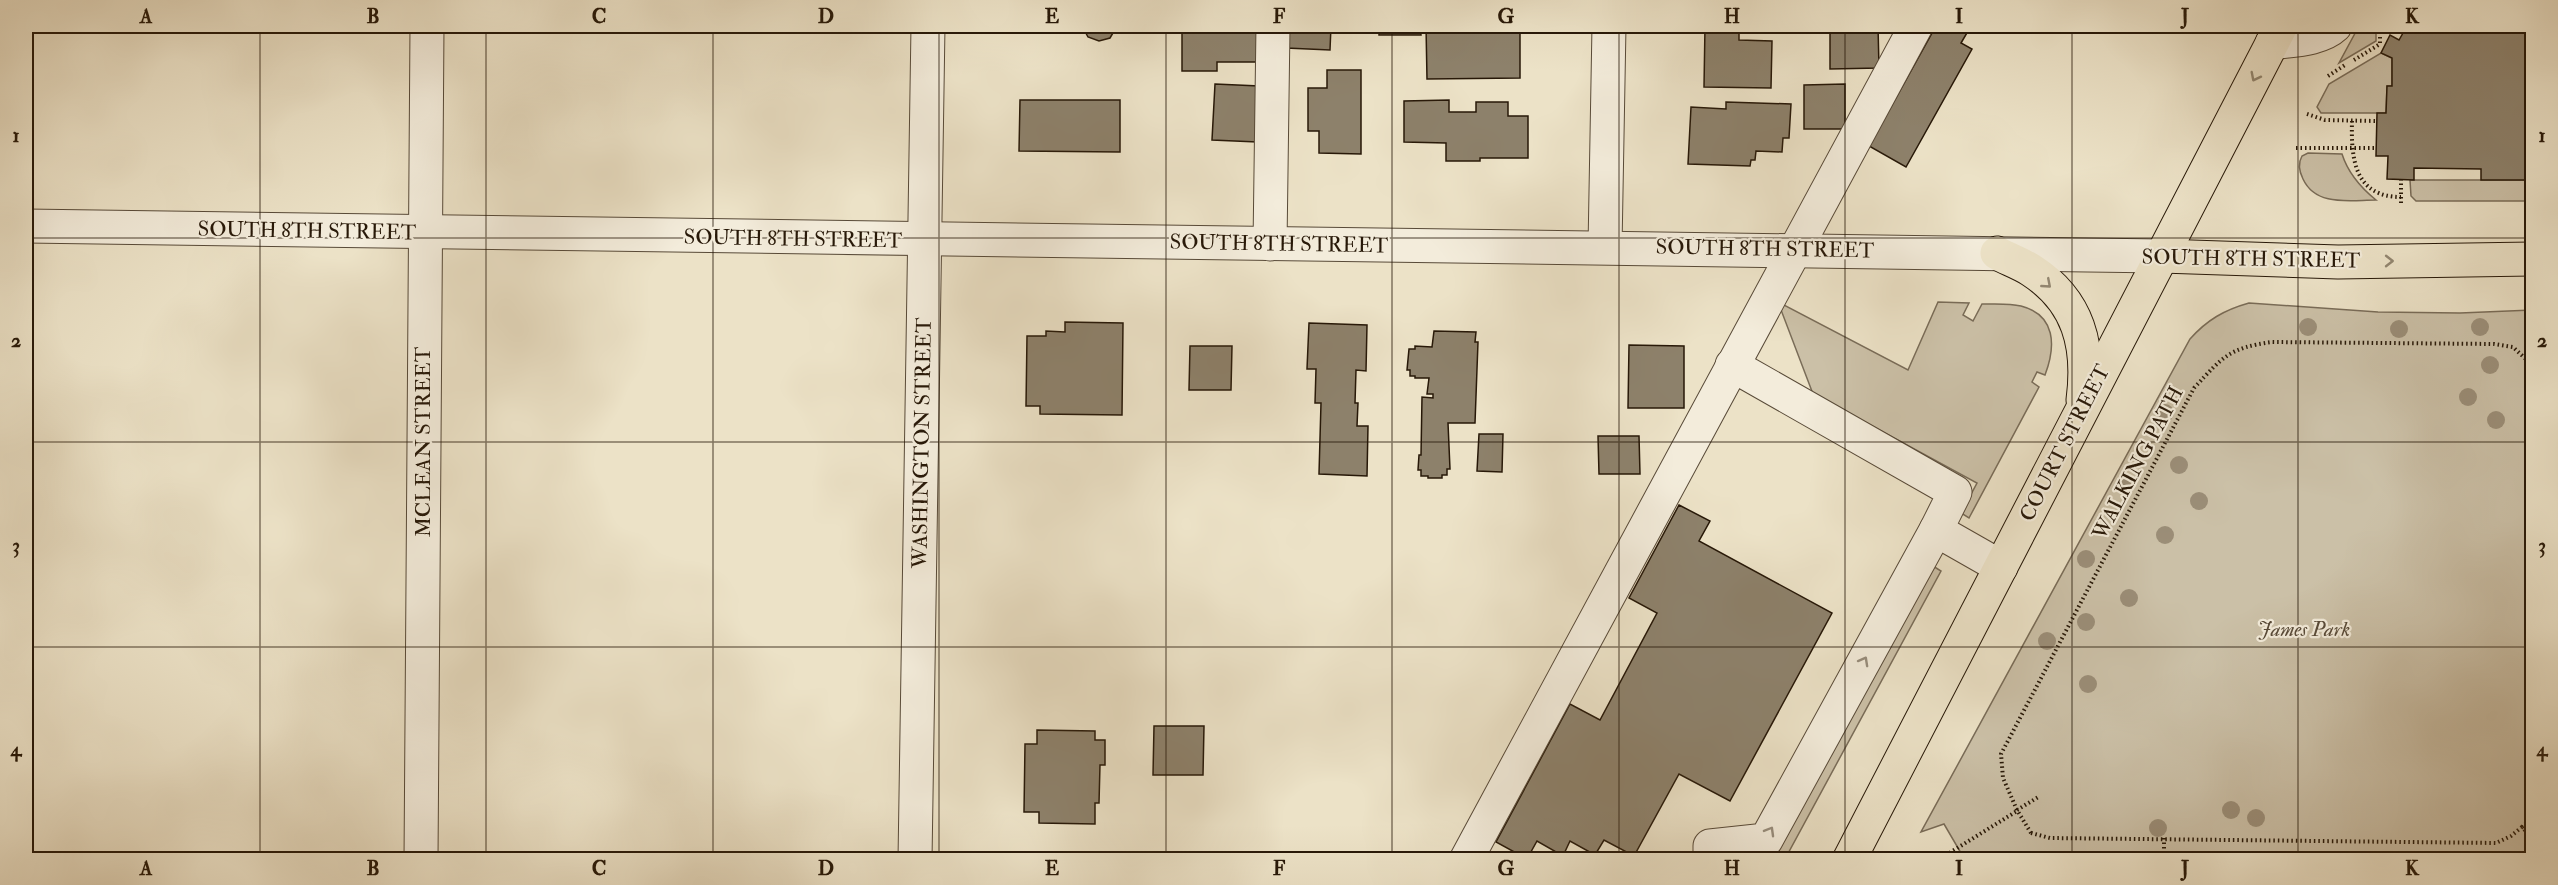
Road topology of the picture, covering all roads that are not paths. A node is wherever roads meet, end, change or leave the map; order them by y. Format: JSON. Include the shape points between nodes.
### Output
{"nodes":[{"id":1,"x":427,"y":26,"type":"edge"},
{"id":2,"x":928,"y":26,"type":"edge"},
{"id":3,"x":1273,"y":26,"type":"edge"},
{"id":4,"x":1609,"y":26,"type":"edge"},
{"id":5,"x":1916,"y":26,"type":"edge"},
{"id":6,"x":2335,"y":26,"type":"edge"},
{"id":7,"x":2277,"y":34,"type":"edge"},
{"id":8,"x":26,"y":226,"type":"edge"},
{"id":9,"x":425,"y":233,"type":"junction"},
{"id":10,"x":926,"y":241,"type":"junction"},
{"id":11,"x":1270,"y":244,"type":"junction"},
{"id":12,"x":1605,"y":247,"type":"junction"},
{"id":13,"x":1794,"y":250,"type":"junction"},
{"id":14,"x":1997,"y":253,"type":"junction"},
{"id":15,"x":2162,"y":256,"type":"junction"},
{"id":16,"x":2532,"y":259,"type":"edge"},
{"id":17,"x":1732,"y":365,"type":"junction"},
{"id":18,"x":2081,"y":413,"type":"junction"},
{"id":19,"x":1936,"y":530,"type":"junction"},
{"id":20,"x":2001,"y":567,"type":"junction"},
{"id":21,"x":421,"y":860,"type":"edge"},
{"id":22,"x":915,"y":860,"type":"edge"},
{"id":23,"x":1466,"y":860,"type":"edge"},
{"id":24,"x":1710,"y":860,"type":"edge"},
{"id":25,"x":1849,"y":860,"type":"edge"}],
"edges":[{"from":1,"to":9,"type":"street","name":"MCLEAN STREET"},
{"from":2,"to":10,"type":"street","name":"WASHINGTON STREET"},
{"from":3,"to":11,"type":"street"},
{"from":4,"to":12,"type":"street"},
{"from":5,"to":13,"type":"street"},
{"from":6,"to":7,"type":"street","via":[[2307,38]]},
{"from":7,"to":15,"type":"main road","name":"COURT STREET","one_way":true},
{"from":8,"to":9,"type":"street","name":"SOUTH 8TH STREET"},
{"from":9,"to":10,"type":"street","name":"SOUTH 8TH STREET"},
{"from":9,"to":21,"type":"street","name":"MCLEAN STREET"},
{"from":10,"to":11,"type":"street","name":"SOUTH 8TH STREET"},
{"from":10,"to":22,"type":"street","name":"WASHINGTON STREET"},
{"from":11,"to":12,"type":"street","name":"SOUTH 8TH STREET"},
{"from":12,"to":13,"type":"street","name":"SOUTH 8TH STREET"},
{"from":13,"to":14,"type":"street","name":"SOUTH 8TH STREET"},
{"from":13,"to":17,"type":"street"},
{"from":14,"to":15,"type":"street","name":"SOUTH 8TH STREET"},
{"from":14,"to":18,"type":"main road","one_way":true,"via":[[2031,270],[2072,313],[2082,334],[2085,365]]},
{"from":15,"to":16,"type":"main road","name":"SOUTH 8TH STREET","one_way":true,"via":[[2338,262]]},
{"from":15,"to":18,"type":"main road","name":"COURT STREET"},
{"from":17,"to":19,"type":"street","via":[[1955,492]]},
{"from":17,"to":23,"type":"street"},
{"from":18,"to":20,"type":"main road","name":"COURT STREET"},
{"from":19,"to":20,"type":"street"},
{"from":24,"to":19,"type":"street","one_way":true,"via":[[1710,846],[1766,840]]},
{"from":20,"to":25,"type":"main road","name":"COURT STREET"}]}
